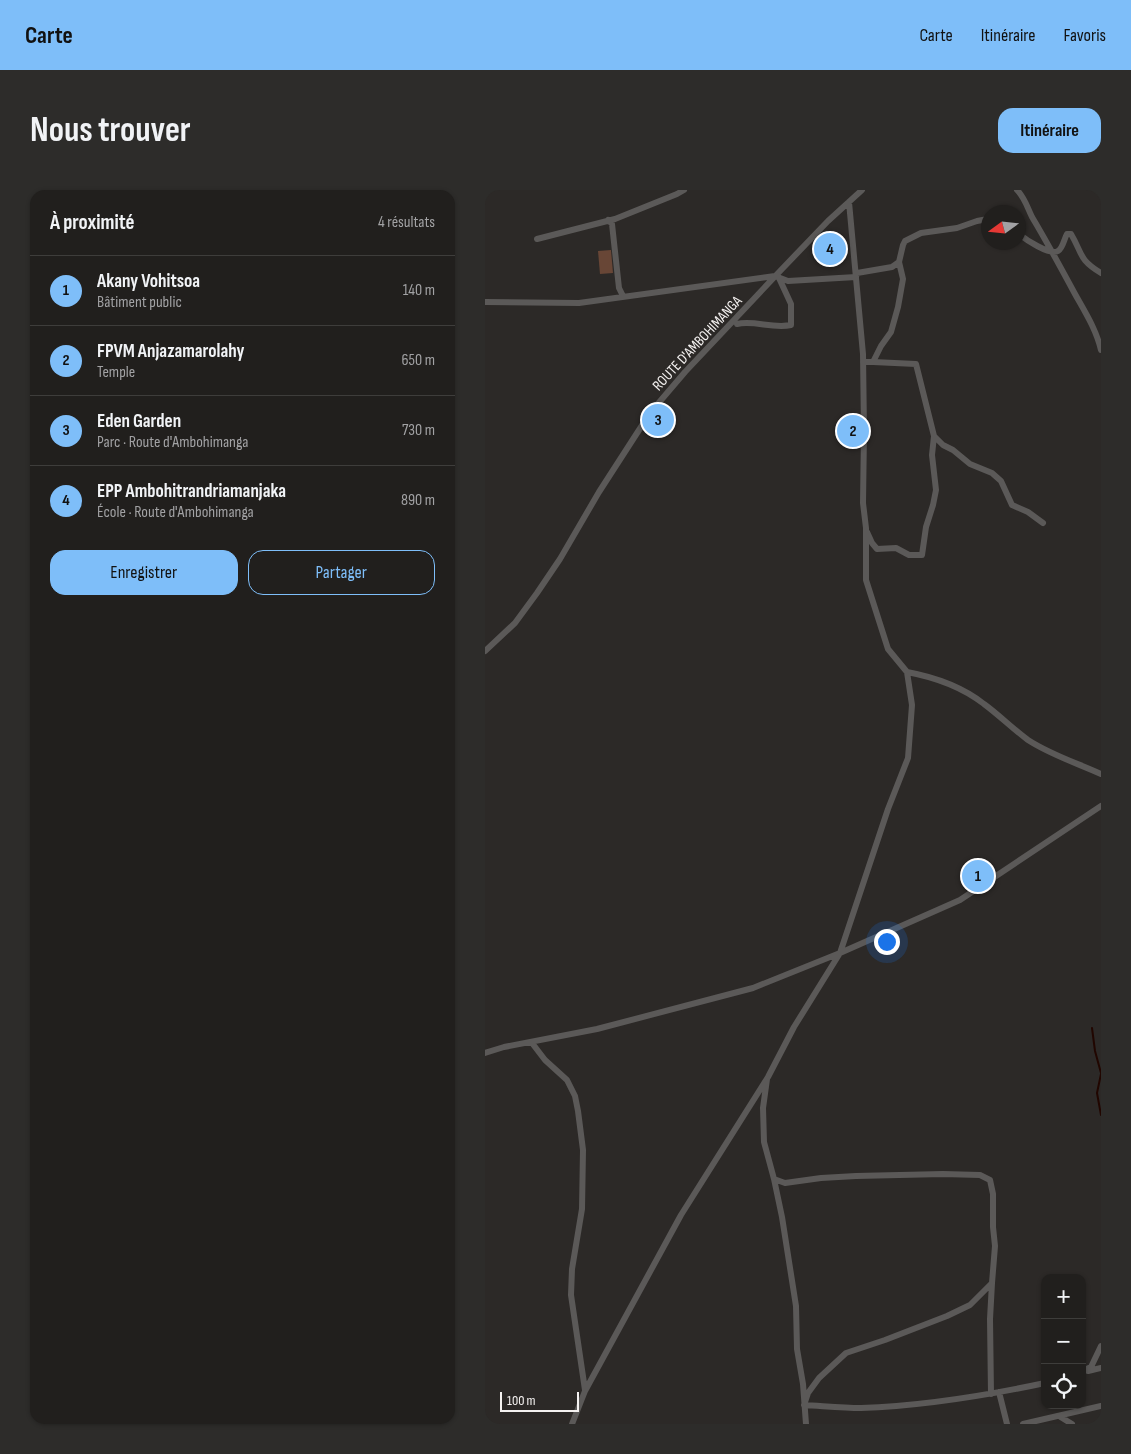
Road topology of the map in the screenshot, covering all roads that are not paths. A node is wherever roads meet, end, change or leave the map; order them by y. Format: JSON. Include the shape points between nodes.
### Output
{"nodes":[{"id":1,"x":684,"y":190,"type":"edge"},
{"id":2,"x":861,"y":190,"type":"edge"},
{"id":3,"x":1017,"y":190,"type":"edge"},
{"id":4,"x":849,"y":202,"type":"junction"},
{"id":5,"x":608,"y":220,"type":"junction"},
{"id":6,"x":981,"y":220,"type":"edge"},
{"id":7,"x":1026,"y":238,"type":"edge"},
{"id":8,"x":537,"y":239,"type":"dead end"},
{"id":9,"x":1054,"y":252,"type":"junction"},
{"id":10,"x":899,"y":262,"type":"junction"},
{"id":11,"x":1101,"y":273,"type":"edge"},
{"id":12,"x":777,"y":277,"type":"junction"},
{"id":13,"x":856,"y":278,"type":"junction"},
{"id":14,"x":623,"y":296,"type":"junction"},
{"id":15,"x":485,"y":302,"type":"edge"},
{"id":16,"x":737,"y":324,"type":"dead end"},
{"id":17,"x":1101,"y":350,"type":"edge"},
{"id":18,"x":863,"y":362,"type":"junction"},
{"id":19,"x":873,"y":362,"type":"junction"},
{"id":20,"x":934,"y":436,"type":"junction"},
{"id":21,"x":1043,"y":523,"type":"dead end"},
{"id":22,"x":866,"y":528,"type":"junction"},
{"id":23,"x":485,"y":651,"type":"edge"},
{"id":24,"x":907,"y":672,"type":"junction"},
{"id":25,"x":1101,"y":774,"type":"edge"},
{"id":26,"x":1101,"y":806,"type":"edge"},
{"id":27,"x":840,"y":953,"type":"junction"},
{"id":28,"x":532,"y":1043,"type":"junction"},
{"id":29,"x":485,"y":1053,"type":"edge"},
{"id":30,"x":768,"y":1077,"type":"junction"},
{"id":31,"x":774,"y":1179,"type":"junction"},
{"id":32,"x":992,"y":1283,"type":"junction"},
{"id":33,"x":1101,"y":1346,"type":"edge"},
{"id":34,"x":1101,"y":1368,"type":"edge"},
{"id":35,"x":1086,"y":1369,"type":"edge"},
{"id":36,"x":1086,"y":1370,"type":"edge"},
{"id":37,"x":1041,"y":1384,"type":"edge"},
{"id":38,"x":585,"y":1391,"type":"junction"},
{"id":39,"x":999,"y":1392,"type":"junction"},
{"id":40,"x":991,"y":1394,"type":"junction"},
{"id":41,"x":803,"y":1405,"type":"junction"},
{"id":42,"x":1101,"y":1406,"type":"edge"},
{"id":43,"x":1059,"y":1416,"type":"junction"},
{"id":44,"x":572,"y":1424,"type":"edge"},
{"id":45,"x":806,"y":1424,"type":"edge"},
{"id":46,"x":1007,"y":1424,"type":"edge"},
{"id":47,"x":1023,"y":1424,"type":"edge"},
{"id":48,"x":1072,"y":1424,"type":"edge"}],
"edges":[{"from":1,"to":5,"type":"street"},
{"from":2,"to":4,"type":"street","name":"ROUTE D'AMBOHIMANGA"},
{"from":3,"to":9,"type":"street"},
{"from":4,"to":12,"type":"street","name":"ROUTE D'AMBOHIMANGA"},
{"from":4,"to":13,"type":"street"},
{"from":5,"to":8,"type":"street"},
{"from":5,"to":14,"type":"street","via":[[612,224],[619,288]]},
{"from":6,"to":10,"type":"street","via":[[911,238],[903,245]]},
{"from":7,"to":9,"type":"street"},
{"from":9,"to":11,"type":"street","via":[[1059,251],[1067,234],[1071,234],[1080,255]]},
{"from":9,"to":17,"type":"street","via":[[1098,336]]},
{"from":10,"to":13,"type":"street","via":[[893,267],[857,273]]},
{"from":10,"to":19,"type":"street","via":[[903,278],[898,307],[891,332]]},
{"from":12,"to":13,"type":"street","via":[[788,281]]},
{"from":12,"to":14,"type":"street"},
{"from":12,"to":16,"type":"street","via":[[791,304],[791,325]]},
{"from":12,"to":23,"type":"street","name":"ROUTE D'AMBOHIMANGA","via":[[650,413],[537,593],[515,623]]},
{"from":13,"to":18,"type":"street"},
{"from":14,"to":15,"type":"street","via":[[579,303]]},
{"from":18,"to":19,"type":"street"},
{"from":18,"to":22,"type":"street","via":[[863,503]]},
{"from":19,"to":20,"type":"street","via":[[916,364]]},
{"from":20,"to":21,"type":"street","via":[[970,464],[1001,481],[1012,505]]},
{"from":20,"to":22,"type":"street","via":[[932,455],[936,490],[922,555],[896,548],[877,549]]},
{"from":22,"to":24,"type":"street","via":[[866,580],[870,597],[888,649]]},
{"from":24,"to":25,"type":"street","via":[[949,683],[982,702],[1046,751]]},
{"from":24,"to":27,"type":"street","via":[[912,705],[908,758]]},
{"from":26,"to":27,"type":"street","via":[[959,900]]},
{"from":27,"to":28,"type":"street","via":[[753,988]]},
{"from":27,"to":30,"type":"street"},
{"from":28,"to":29,"type":"street"},
{"from":28,"to":38,"type":"street","via":[[567,1080],[578,1111],[583,1150],[582,1209],[571,1295]]},
{"from":30,"to":31,"type":"street","via":[[763,1108],[764,1142]]},
{"from":30,"to":38,"type":"street","via":[[681,1216]]},
{"from":31,"to":32,"type":"street","via":[[785,1183],[863,1176],[980,1175],[990,1180],[993,1194],[995,1246]]},
{"from":31,"to":41,"type":"street","via":[[795,1306]]},
{"from":32,"to":40,"type":"street"},
{"from":32,"to":41,"type":"street","via":[[970,1305],[846,1353],[819,1378]]},
{"from":33,"to":35,"type":"street","via":[[1091,1367]]},
{"from":34,"to":36,"type":"street"},
{"from":37,"to":39,"type":"street"},
{"from":38,"to":44,"type":"street"},
{"from":39,"to":40,"type":"street"},
{"from":39,"to":46,"type":"street"},
{"from":40,"to":41,"type":"street","via":[[901,1406]]},
{"from":41,"to":45,"type":"street"},
{"from":42,"to":43,"type":"street"},
{"from":43,"to":47,"type":"street"},
{"from":43,"to":48,"type":"street"}]}
